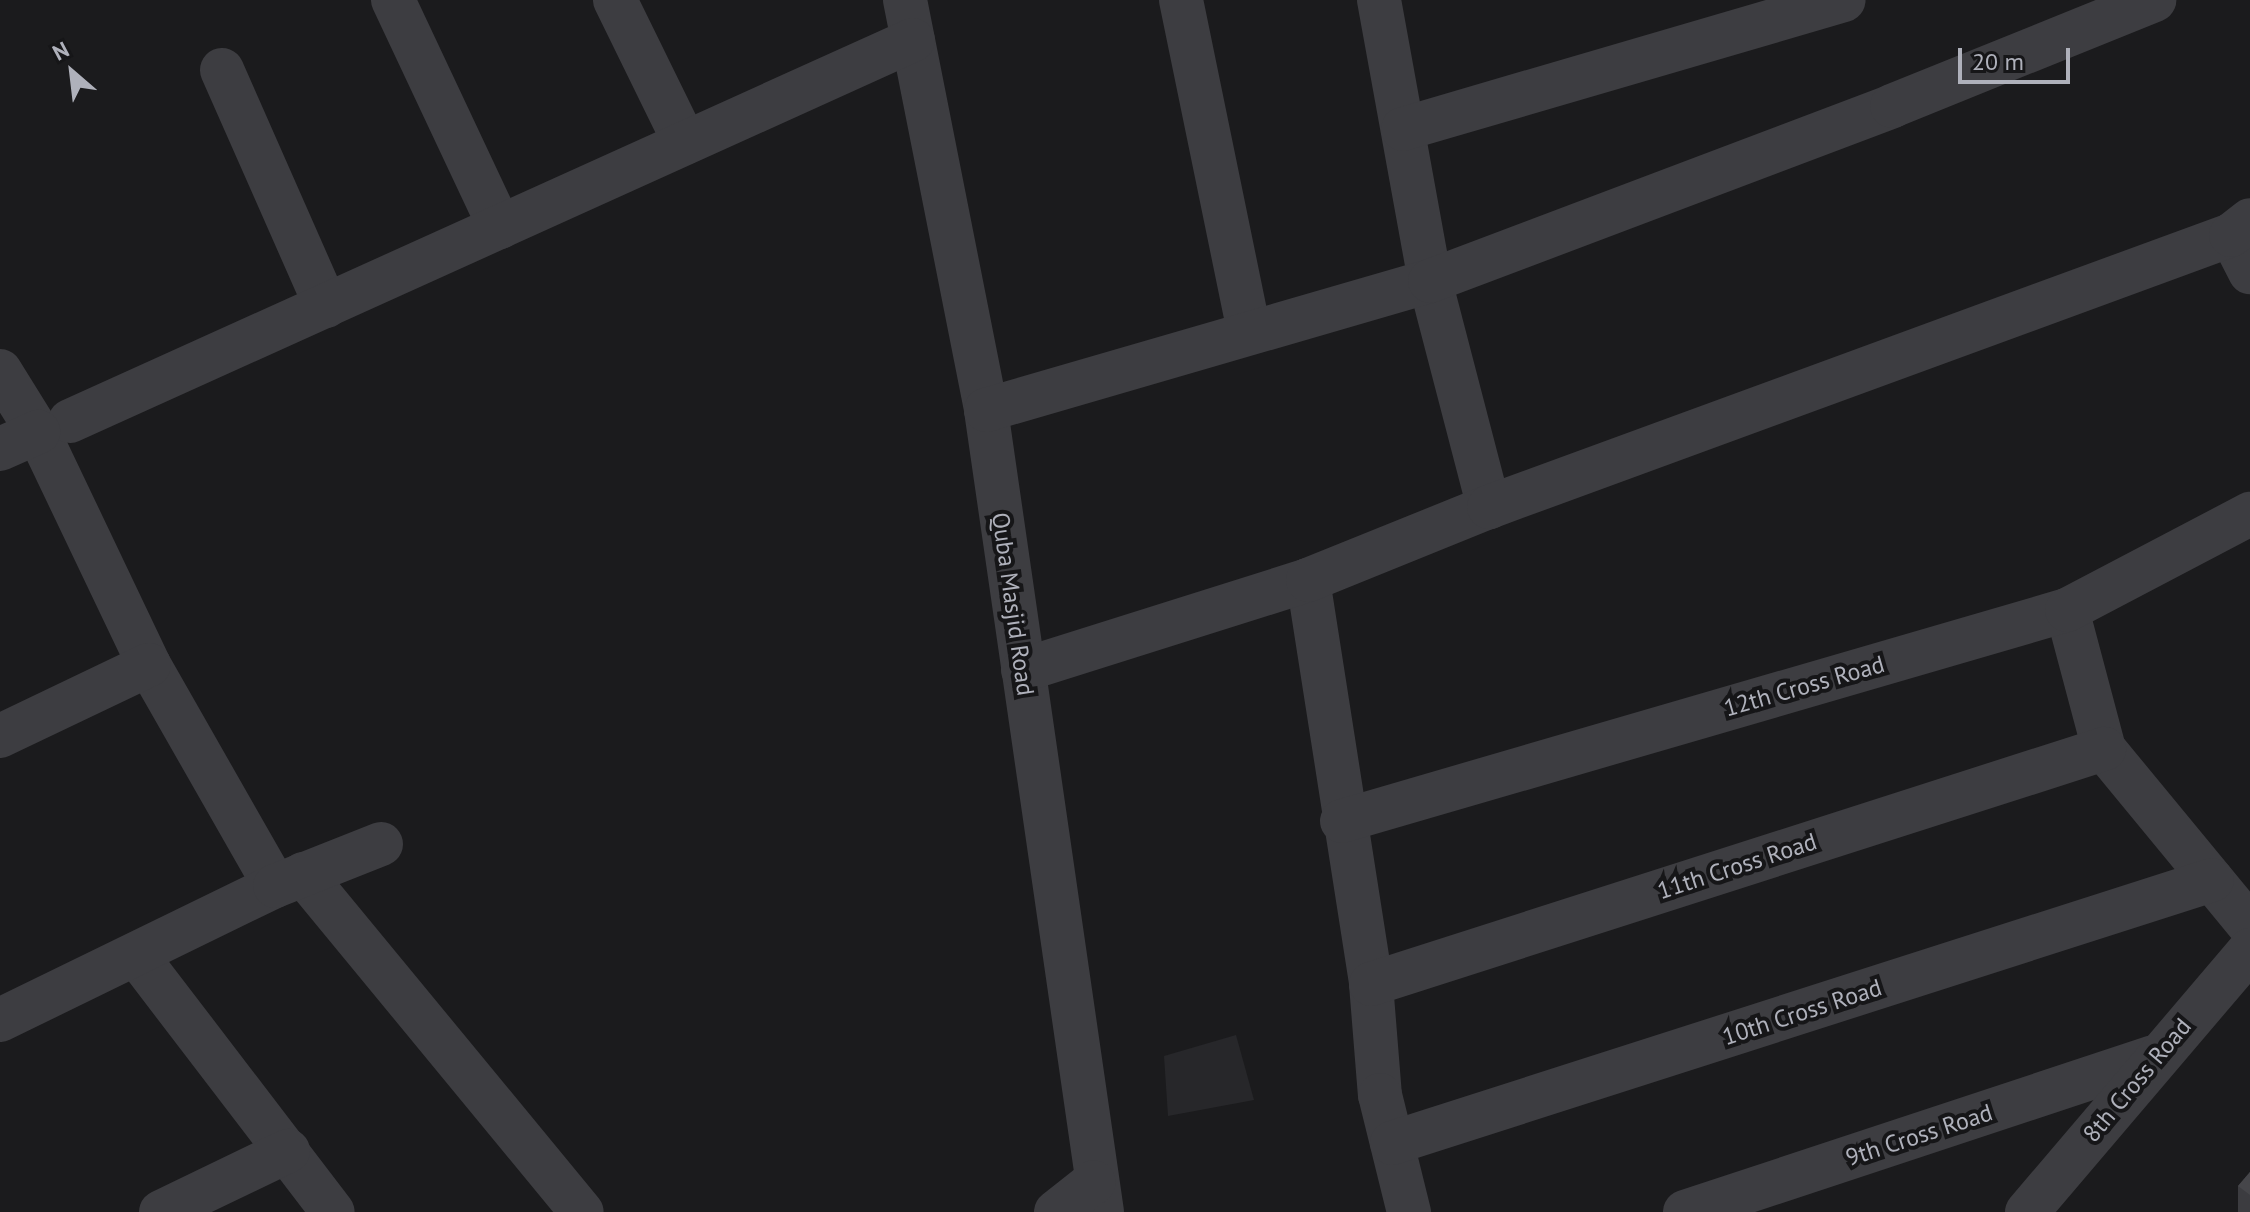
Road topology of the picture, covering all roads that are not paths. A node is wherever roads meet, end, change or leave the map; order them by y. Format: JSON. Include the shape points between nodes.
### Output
{"nodes":[{"id":1,"x":393,"y":0,"type":"edge"},
{"id":2,"x":615,"y":0,"type":"edge"},
{"id":3,"x":1181,"y":0,"type":"edge"},
{"id":4,"x":1379,"y":0,"type":"edge"},
{"id":5,"x":1843,"y":0,"type":"edge"},
{"id":6,"x":2154,"y":0,"type":"edge"},
{"id":7,"x":909,"y":20,"type":"edge"},
{"id":8,"x":222,"y":70,"type":"dead end"},
{"id":9,"x":1403,"y":129,"type":"junction"},
{"id":10,"x":685,"y":143,"type":"junction"},
{"id":11,"x":500,"y":227,"type":"junction"},
{"id":12,"x":2244,"y":242,"type":"edge"},
{"id":13,"x":1430,"y":281,"type":"junction"},
{"id":14,"x":326,"y":306,"type":"junction"},
{"id":15,"x":1249,"y":330,"type":"junction"},
{"id":16,"x":0,"y":371,"type":"edge"},
{"id":17,"x":986,"y":410,"type":"junction"},
{"id":18,"x":36,"y":434,"type":"edge"},
{"id":19,"x":1489,"y":507,"type":"junction"},
{"id":20,"x":2250,"y":514,"type":"edge"},
{"id":21,"x":1308,"y":580,"type":"junction"},
{"id":22,"x":2067,"y":610,"type":"junction"},
{"id":23,"x":149,"y":665,"type":"junction"},
{"id":24,"x":1023,"y":670,"type":"junction"},
{"id":25,"x":0,"y":736,"type":"edge"},
{"id":26,"x":2104,"y":749,"type":"junction"},
{"id":27,"x":1342,"y":821,"type":"junction"},
{"id":28,"x":381,"y":844,"type":"dead end"},
{"id":29,"x":289,"y":880,"type":"junction"},
{"id":30,"x":2212,"y":880,"type":"junction"},
{"id":31,"x":2250,"y":926,"type":"edge"},
{"id":32,"x":2250,"y":950,"type":"edge"},
{"id":33,"x":137,"y":956,"type":"junction"},
{"id":34,"x":1371,"y":984,"type":"junction"},
{"id":35,"x":0,"y":1020,"type":"edge"},
{"id":36,"x":2153,"y":1057,"type":"junction"},
{"id":37,"x":1392,"y":1143,"type":"junction"},
{"id":38,"x":288,"y":1151,"type":"junction"},
{"id":39,"x":1098,"y":1197,"type":"edge"},
{"id":40,"x":161,"y":1212,"type":"edge"},
{"id":41,"x":333,"y":1212,"type":"edge"},
{"id":42,"x":582,"y":1212,"type":"edge"},
{"id":43,"x":1056,"y":1212,"type":"edge"},
{"id":44,"x":1409,"y":1212,"type":"edge"},
{"id":45,"x":1685,"y":1212,"type":"edge"},
{"id":46,"x":2027,"y":1212,"type":"edge"}],
"edges":[{"from":1,"to":11,"type":"street"},
{"from":2,"to":10,"type":"street"},
{"from":3,"to":15,"type":"street"},
{"from":4,"to":9,"type":"street"},
{"from":5,"to":9,"type":"street"},
{"from":6,"to":13,"type":"street","via":[[1892,106]]},
{"from":7,"to":10,"type":"street"},
{"from":7,"to":17,"type":"street","name":"Quba Masjid Road"},
{"from":8,"to":14,"type":"street"},
{"from":9,"to":13,"type":"street"},
{"from":10,"to":11,"type":"street"},
{"from":11,"to":14,"type":"street"},
{"from":12,"to":19,"type":"street"},
{"from":13,"to":15,"type":"street"},
{"from":13,"to":19,"type":"street"},
{"from":14,"to":18,"type":"street"},
{"from":15,"to":17,"type":"street"},
{"from":16,"to":18,"type":"street"},
{"from":17,"to":24,"type":"street","name":"Quba Masjid Road"},
{"from":18,"to":23,"type":"street"},
{"from":19,"to":21,"type":"street"},
{"from":20,"to":22,"type":"street","name":"12th Cross Road"},
{"from":21,"to":24,"type":"street"},
{"from":21,"to":27,"type":"street"},
{"from":22,"to":26,"type":"street"},
{"from":22,"to":27,"type":"street","name":"12th Cross Road"},
{"from":23,"to":25,"type":"street"},
{"from":23,"to":29,"type":"street"},
{"from":24,"to":39,"type":"street","name":"Quba Masjid Road"},
{"from":26,"to":30,"type":"street"},
{"from":26,"to":34,"type":"street","name":"11th Cross Road"},
{"from":27,"to":34,"type":"street"},
{"from":28,"to":29,"type":"street"},
{"from":29,"to":33,"type":"street"},
{"from":29,"to":42,"type":"street"},
{"from":30,"to":31,"type":"street"},
{"from":30,"to":37,"type":"street","name":"10th Cross Road"},
{"from":32,"to":36,"type":"street","name":"8th Cross Road"},
{"from":33,"to":35,"type":"street"},
{"from":33,"to":38,"type":"street"},
{"from":34,"to":37,"type":"street","via":[[1380,1095]]},
{"from":36,"to":45,"type":"street","name":"9th Cross Road"},
{"from":36,"to":46,"type":"street","name":"8th Cross Road"},
{"from":37,"to":44,"type":"street"},
{"from":38,"to":40,"type":"street"},
{"from":38,"to":41,"type":"street"},
{"from":39,"to":43,"type":"street"}]}
